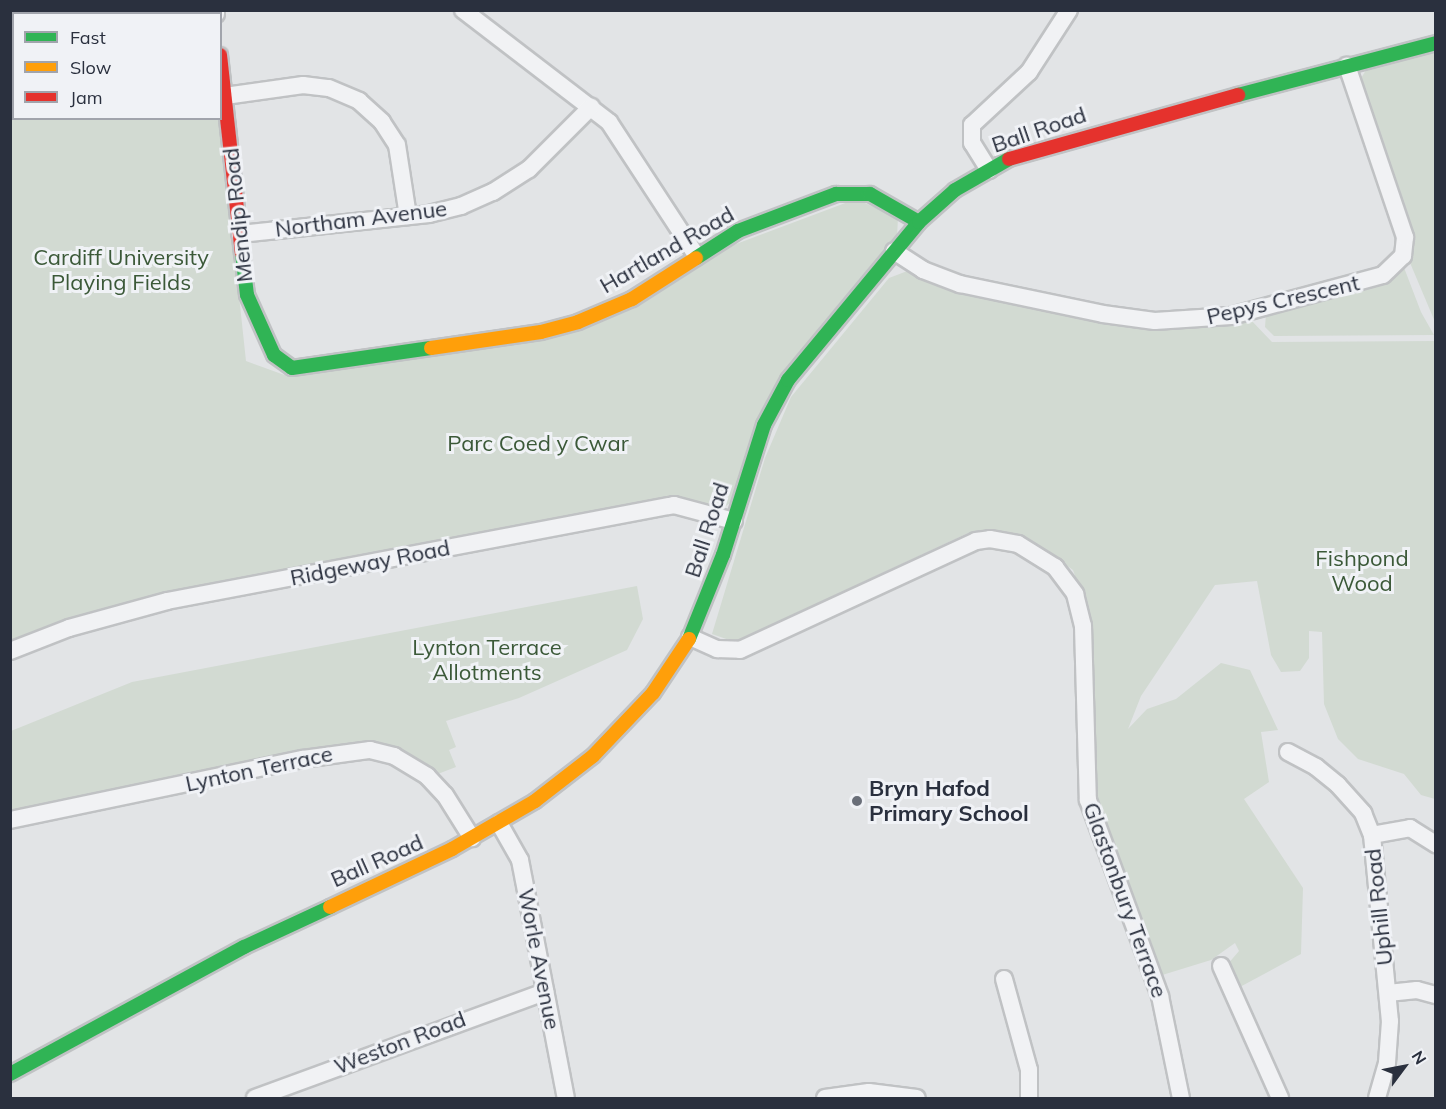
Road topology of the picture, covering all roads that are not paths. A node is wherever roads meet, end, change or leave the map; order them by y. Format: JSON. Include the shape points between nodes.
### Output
{"nodes":[{"id":1,"x":463,"y":10,"type":"edge"},
{"id":2,"x":1069,"y":10,"type":"edge"},
{"id":3,"x":1436,"y":43,"type":"edge"},
{"id":4,"x":1347,"y":66,"type":"junction"},
{"id":5,"x":222,"y":71,"type":"edge"},
{"id":6,"x":225,"y":96,"type":"junction"},
{"id":7,"x":591,"y":107,"type":"junction"},
{"id":8,"x":989,"y":170,"type":"junction"},
{"id":9,"x":408,"y":216,"type":"junction"},
{"id":10,"x":919,"y":222,"type":"junction"},
{"id":11,"x":240,"y":234,"type":"junction"},
{"id":12,"x":894,"y":251,"type":"junction"},
{"id":13,"x":696,"y":255,"type":"junction"},
{"id":14,"x":285,"y":366,"type":"joint"},
{"id":15,"x":734,"y":521,"type":"junction"},
{"id":16,"x":690,"y":637,"type":"junction"},
{"id":17,"x":10,"y":651,"type":"edge"},
{"id":18,"x":1288,"y":752,"type":"dead end"},
{"id":19,"x":10,"y":820,"type":"edge"},
{"id":20,"x":499,"y":823,"type":"junction"},
{"id":21,"x":1372,"y":835,"type":"junction"},
{"id":22,"x":472,"y":838,"type":"junction"},
{"id":23,"x":1436,"y":844,"type":"edge"},
{"id":24,"x":1221,"y":966,"type":"dead end"},
{"id":25,"x":1004,"y":979,"type":"dead end"},
{"id":26,"x":545,"y":992,"type":"junction"},
{"id":27,"x":1388,"y":993,"type":"junction"},
{"id":28,"x":1436,"y":995,"type":"edge"},
{"id":29,"x":10,"y":1074,"type":"edge"},
{"id":30,"x":255,"y":1098,"type":"edge"},
{"id":31,"x":566,"y":1098,"type":"edge"},
{"id":32,"x":825,"y":1098,"type":"edge"},
{"id":33,"x":917,"y":1098,"type":"edge"},
{"id":34,"x":1029,"y":1098,"type":"edge"},
{"id":35,"x":1181,"y":1098,"type":"edge"},
{"id":36,"x":1280,"y":1098,"type":"edge"},
{"id":37,"x":1377,"y":1098,"type":"edge"}],
"edges":[{"from":1,"to":7,"type":"street"},
{"from":2,"to":8,"type":"street","via":[[1029,72],[972,125],[972,143]]},
{"from":3,"to":4,"type":"street","name":"Ball Road"},
{"from":4,"to":8,"type":"street","name":"Ball Road","via":[[1042,147]]},
{"from":4,"to":12,"type":"street","name":"Pepys Crescent","via":[[1405,237],[1400,261],[1383,275],[1231,316],[1155,321],[960,284],[923,270]]},
{"from":5,"to":6,"type":"street","name":"Mendip Road"},
{"from":6,"to":9,"type":"street","via":[[303,85],[329,88],[359,101],[382,122],[397,146]]},
{"from":6,"to":11,"type":"street","name":"Mendip Road"},
{"from":7,"to":9,"type":"street","name":"Northam Avenue","via":[[529,169],[507,184],[454,208]]},
{"from":7,"to":13,"type":"street","via":[[622,137]]},
{"from":8,"to":10,"type":"street","name":"Ball Road","via":[[948,196]]},
{"from":9,"to":11,"type":"street","name":"Northam Avenue"},
{"from":10,"to":12,"type":"street","name":"Ball Road"},
{"from":10,"to":13,"type":"street","name":"Hartland Road","via":[[870,194],[836,194],[775,215]]},
{"from":11,"to":14,"type":"street","name":"Mendip Road","via":[[250,305],[274,355]]},
{"from":12,"to":15,"type":"street","name":"Ball Road","via":[[783,387],[764,425]]},
{"from":13,"to":14,"type":"street","name":"Hartland Road","via":[[632,299],[559,328],[299,369]]},
{"from":15,"to":16,"type":"street","name":"Ball Road"},
{"from":15,"to":17,"type":"street","name":"Ridgeway Road","via":[[674,505],[167,601],[69,628]]},
{"from":16,"to":20,"type":"street","name":"Ball Road","via":[[653,693],[614,736],[564,779]]},
{"from":16,"to":35,"type":"street","name":"Glastonbury Terrace","via":[[725,651],[740,650],[990,539],[1018,544],[1055,567],[1075,594],[1083,626],[1088,800],[1160,996]]},
{"from":18,"to":21,"type":"street","name":"Uphill Road","via":[[1338,785],[1363,813]]},
{"from":19,"to":22,"type":"street","name":"Lynton Terrace","via":[[313,757],[370,750],[394,756],[427,776],[445,795]]},
{"from":20,"to":22,"type":"street","name":"Ball Road"},
{"from":20,"to":26,"type":"street","name":"Worle Avenue","via":[[520,860]]},
{"from":21,"to":23,"type":"street","via":[[1410,828]]},
{"from":21,"to":27,"type":"street","name":"Uphill Road"},
{"from":22,"to":29,"type":"street","name":"Ball Road","via":[[244,947]]},
{"from":24,"to":36,"type":"street"},
{"from":25,"to":34,"type":"street","via":[[1029,1070]]},
{"from":26,"to":30,"type":"street","name":"Weston Road"},
{"from":26,"to":31,"type":"street","name":"Worle Avenue"},
{"from":27,"to":28,"type":"street","via":[[1417,990]]},
{"from":27,"to":37,"type":"street","name":"Uphill Road","via":[[1389,1050]]},
{"from":32,"to":33,"type":"street","via":[[869,1092]]}]}
